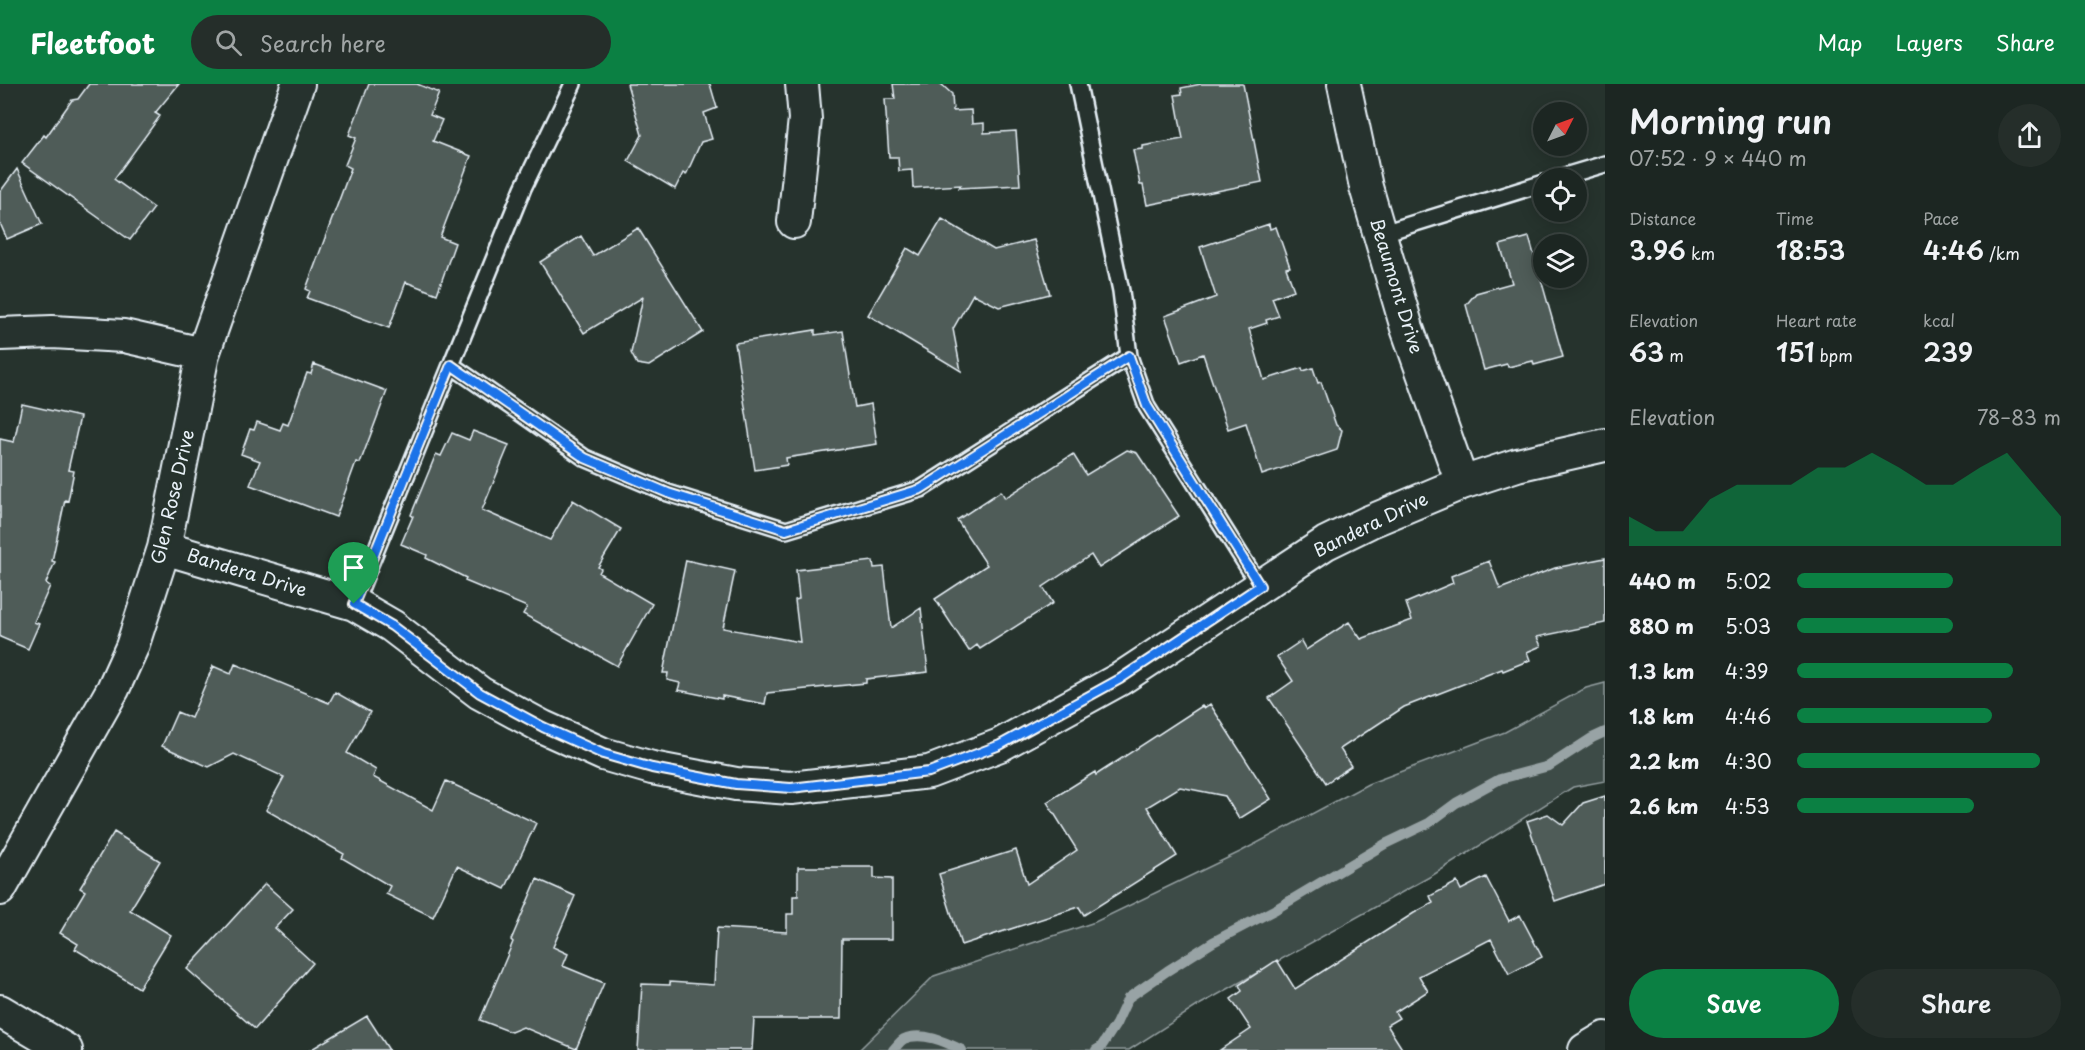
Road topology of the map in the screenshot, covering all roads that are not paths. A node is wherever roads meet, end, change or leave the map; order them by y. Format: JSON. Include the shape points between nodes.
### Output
{"nodes":[{"id":1,"x":298,"y":84,"type":"edge"},
{"id":2,"x":573,"y":84,"type":"edge"},
{"id":3,"x":802,"y":84,"type":"edge"},
{"id":4,"x":1078,"y":84,"type":"edge"},
{"id":5,"x":1344,"y":84,"type":"edge"},
{"id":6,"x":1605,"y":164,"type":"edge"},
{"id":7,"x":1587,"y":169,"type":"edge"},
{"id":8,"x":1533,"y":186,"type":"edge"},
{"id":9,"x":794,"y":222,"type":"dead end"},
{"id":10,"x":1380,"y":234,"type":"junction"},
{"id":11,"x":0,"y":334,"type":"edge"},
{"id":12,"x":203,"y":354,"type":"junction"},
{"id":13,"x":1129,"y":356,"type":"junction"},
{"id":14,"x":451,"y":365,"type":"junction"},
{"id":15,"x":1605,"y":445,"type":"edge"},
{"id":16,"x":1462,"y":483,"type":"junction"},
{"id":17,"x":164,"y":548,"type":"junction"},
{"id":18,"x":1260,"y":586,"type":"junction"},
{"id":19,"x":354,"y":604,"type":"junction"},
{"id":20,"x":0,"y":889,"type":"edge"},
{"id":21,"x":0,"y":1011,"type":"edge"},
{"id":22,"x":1605,"y":1038,"type":"edge"},
{"id":23,"x":66,"y":1050,"type":"edge"},
{"id":24,"x":1585,"y":1050,"type":"edge"}],
"edges":[{"from":1,"to":12,"type":"street","name":"Glen Rose Drive"},
{"from":2,"to":14,"type":"lane","via":[[523,188]]},
{"from":3,"to":9,"type":"street","via":[[805,118]]},
{"from":4,"to":13,"type":"lane","via":[[1120,291]]},
{"from":5,"to":10,"type":"street","name":"Beaumont Drive"},
{"from":6,"to":7,"type":"lane"},
{"from":8,"to":10,"type":"lane"},
{"from":10,"to":16,"type":"street","name":"Beaumont Drive","via":[[1407,328]]},
{"from":11,"to":12,"type":"street","via":[[124,336]]},
{"from":12,"to":17,"type":"street","name":"Glen Rose Drive"},
{"from":13,"to":14,"type":"lane","via":[[921,489],[786,530],[668,493],[585,458]]},
{"from":13,"to":18,"type":"lane","via":[[1147,406]]},
{"from":14,"to":19,"type":"lane"},
{"from":15,"to":16,"type":"street","name":"Bandera Drive","via":[[1518,465]]},
{"from":16,"to":18,"type":"street","name":"Bandera Drive","via":[[1326,543]]},
{"from":17,"to":19,"type":"street","name":"Bandera Drive"},
{"from":17,"to":20,"type":"street","name":"Glen Rose Drive","via":[[132,647],[113,689]]},
{"from":18,"to":19,"type":"street","name":"Bandera Drive","via":[[1120,679],[1000,745],[929,772],[791,788],[736,784],[603,754],[480,693],[392,626]]},
{"from":21,"to":23,"type":"street"},
{"from":22,"to":24,"type":"street"}]}
